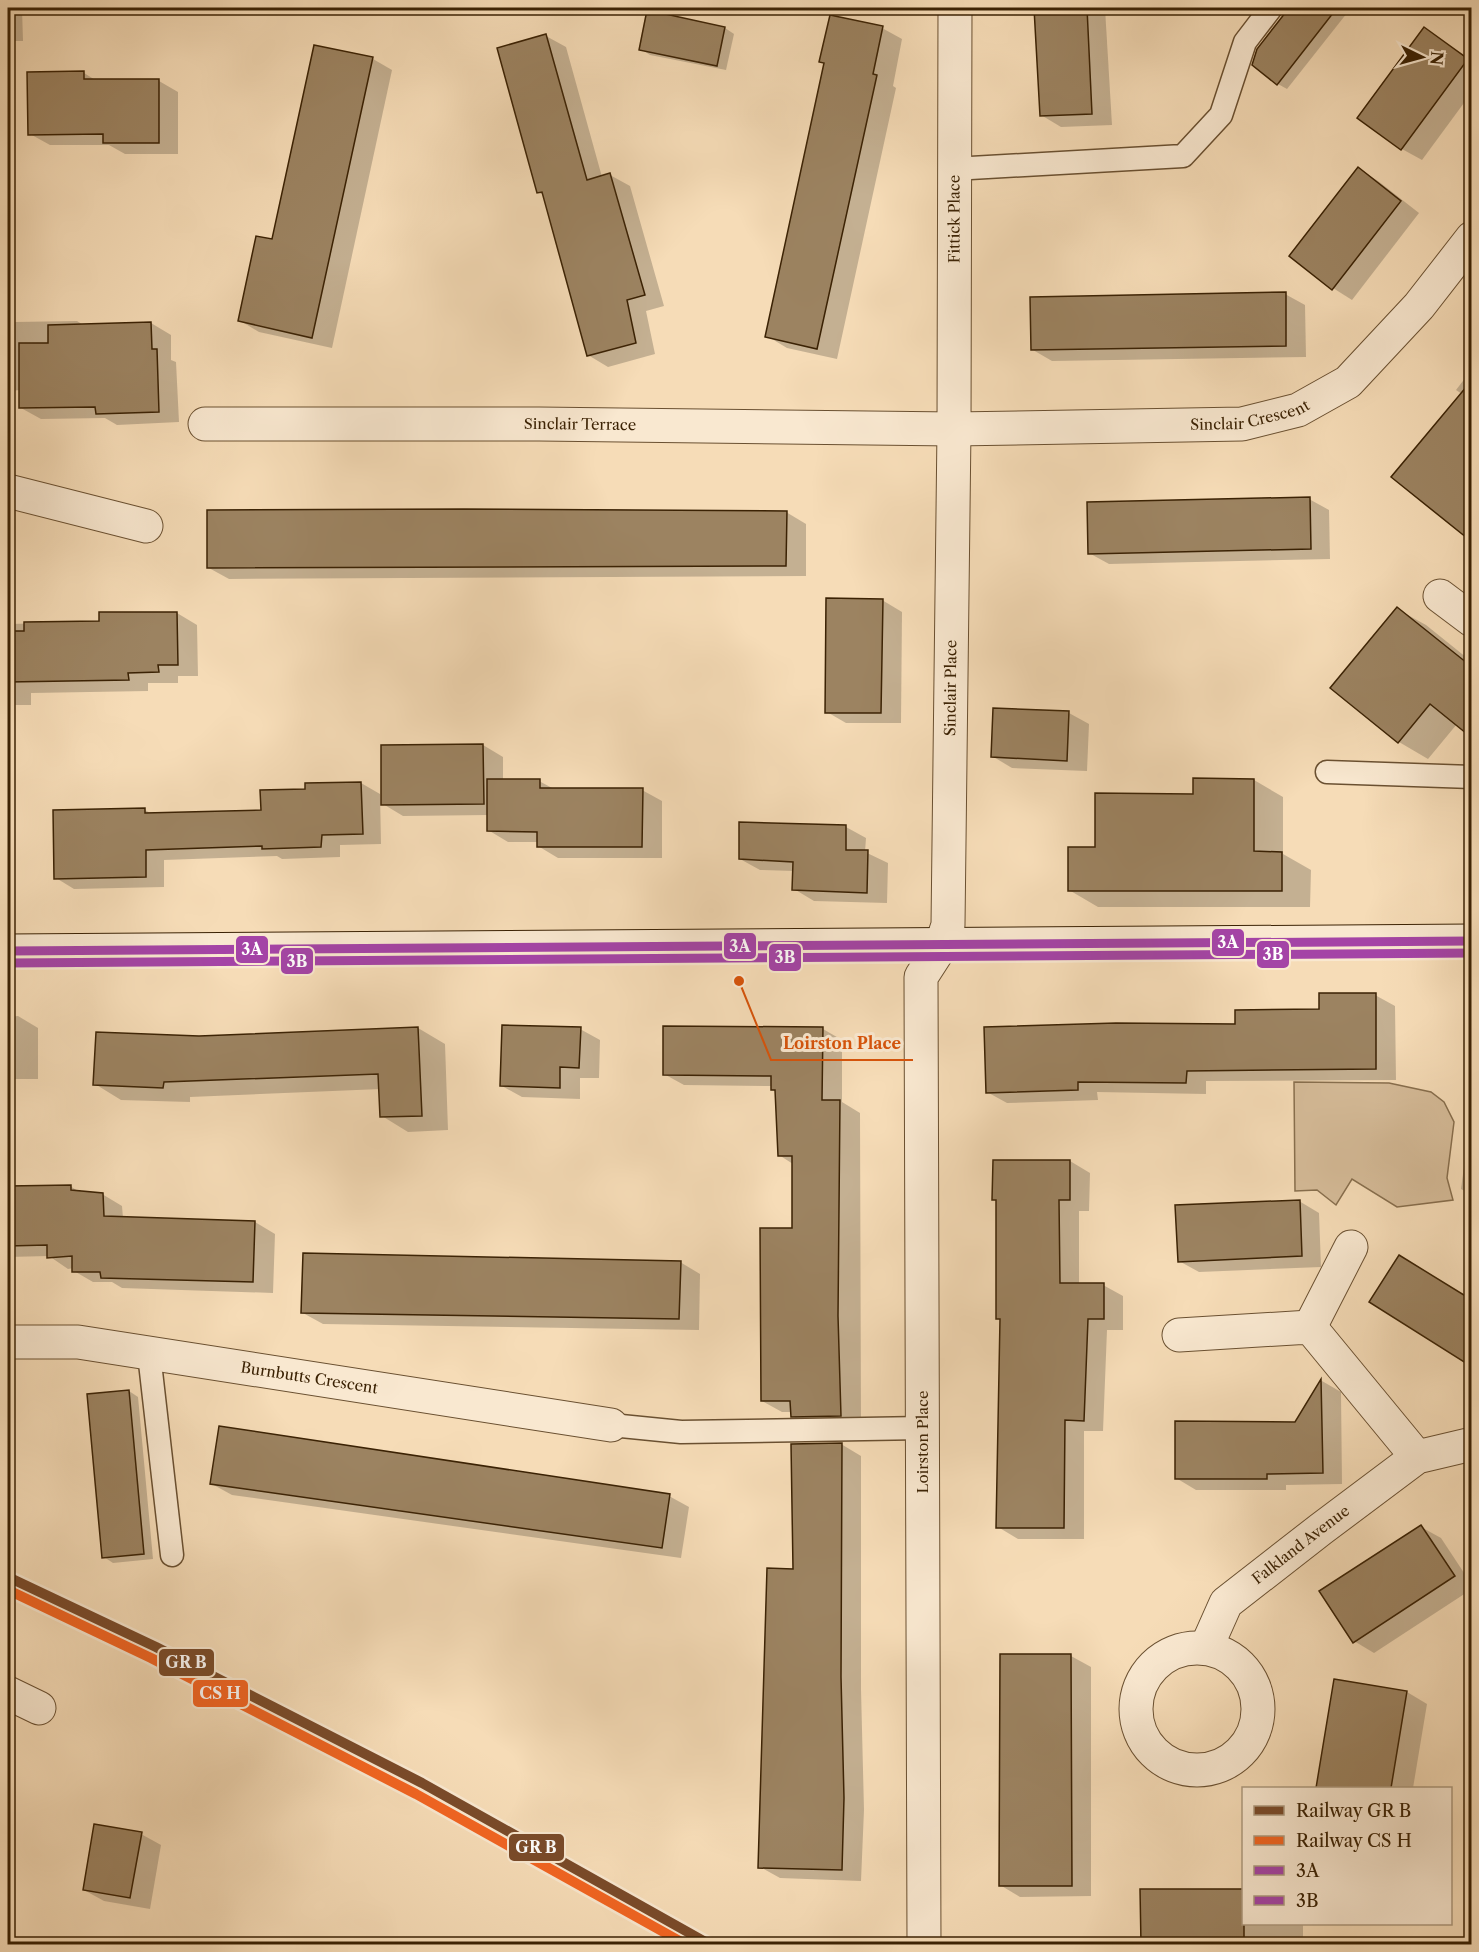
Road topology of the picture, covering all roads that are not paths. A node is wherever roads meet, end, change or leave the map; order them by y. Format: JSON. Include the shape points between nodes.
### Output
{"nodes":[{"id":1,"x":955,"y":8,"type":"edge"},
{"id":2,"x":1271,"y":8,"type":"edge"},
{"id":3,"x":953,"y":169,"type":"junction"},
{"id":4,"x":1472,"y":238,"type":"edge"},
{"id":5,"x":205,"y":424,"type":"dead end"},
{"id":6,"x":954,"y":429,"type":"junction"},
{"id":7,"x":8,"y":491,"type":"edge"},
{"id":8,"x":146,"y":526,"type":"dead end"},
{"id":9,"x":1440,"y":596,"type":"dead end"},
{"id":10,"x":1472,"y":620,"type":"edge"},
{"id":11,"x":1327,"y":772,"type":"dead end"},
{"id":12,"x":1472,"y":777,"type":"edge"},
{"id":13,"x":1472,"y":941,"type":"edge"},
{"id":14,"x":941,"y":946,"type":"junction"},
{"id":15,"x":8,"y":951,"type":"edge"},
{"id":16,"x":1351,"y":1247,"type":"dead end"},
{"id":17,"x":1310,"y":1327,"type":"junction"},
{"id":18,"x":1179,"y":1335,"type":"dead end"},
{"id":19,"x":8,"y":1342,"type":"edge"},
{"id":20,"x":149,"y":1354,"type":"junction"},
{"id":21,"x":611,"y":1425,"type":"joint"},
{"id":22,"x":922,"y":1428,"type":"junction"},
{"id":23,"x":1472,"y":1444,"type":"edge"},
{"id":24,"x":1417,"y":1457,"type":"junction"},
{"id":25,"x":172,"y":1555,"type":"dead end"},
{"id":26,"x":1206,"y":1648,"type":"dead end"},
{"id":27,"x":8,"y":1693,"type":"edge"},
{"id":28,"x":39,"y":1708,"type":"dead end"},
{"id":29,"x":924,"y":1944,"type":"edge"}],
"edges":[{"from":1,"to":3,"type":"street","name":"Fittick Place"},
{"from":2,"to":3,"type":"lane","via":[[1245,42],[1221,115],[1184,156]]},
{"from":3,"to":6,"type":"street","name":"Fittick Place"},
{"from":4,"to":6,"type":"street","name":"Sinclair Crescent","via":[[1419,306],[1348,382],[1298,410],[1242,424]]},
{"from":5,"to":6,"type":"street","name":"Sinclair Terrace"},
{"from":6,"to":14,"type":"street","name":"Sinclair Place","via":[[948,925]]},
{"from":7,"to":8,"type":"street"},
{"from":9,"to":10,"type":"street"},
{"from":11,"to":12,"type":"lane"},
{"from":13,"to":14,"type":"street"},
{"from":14,"to":15,"type":"street"},
{"from":14,"to":22,"type":"street","name":"Loirston Place","via":[[921,977]]},
{"from":16,"to":17,"type":"street"},
{"from":17,"to":18,"type":"street"},
{"from":17,"to":24,"type":"street"},
{"from":19,"to":20,"type":"street","name":"Burnbutts Crescent","via":[[78,1342]]},
{"from":20,"to":21,"type":"street","name":"Burnbutts Crescent"},
{"from":20,"to":25,"type":"lane"},
{"from":21,"to":22,"type":"lane","via":[[681,1432]]},
{"from":22,"to":29,"type":"street","name":"Loirston Place"},
{"from":23,"to":24,"type":"street","name":"Falkland Avenue"},
{"from":24,"to":26,"type":"street","name":"Falkland Avenue","via":[[1226,1602]]},
{"from":27,"to":28,"type":"street"}]}
